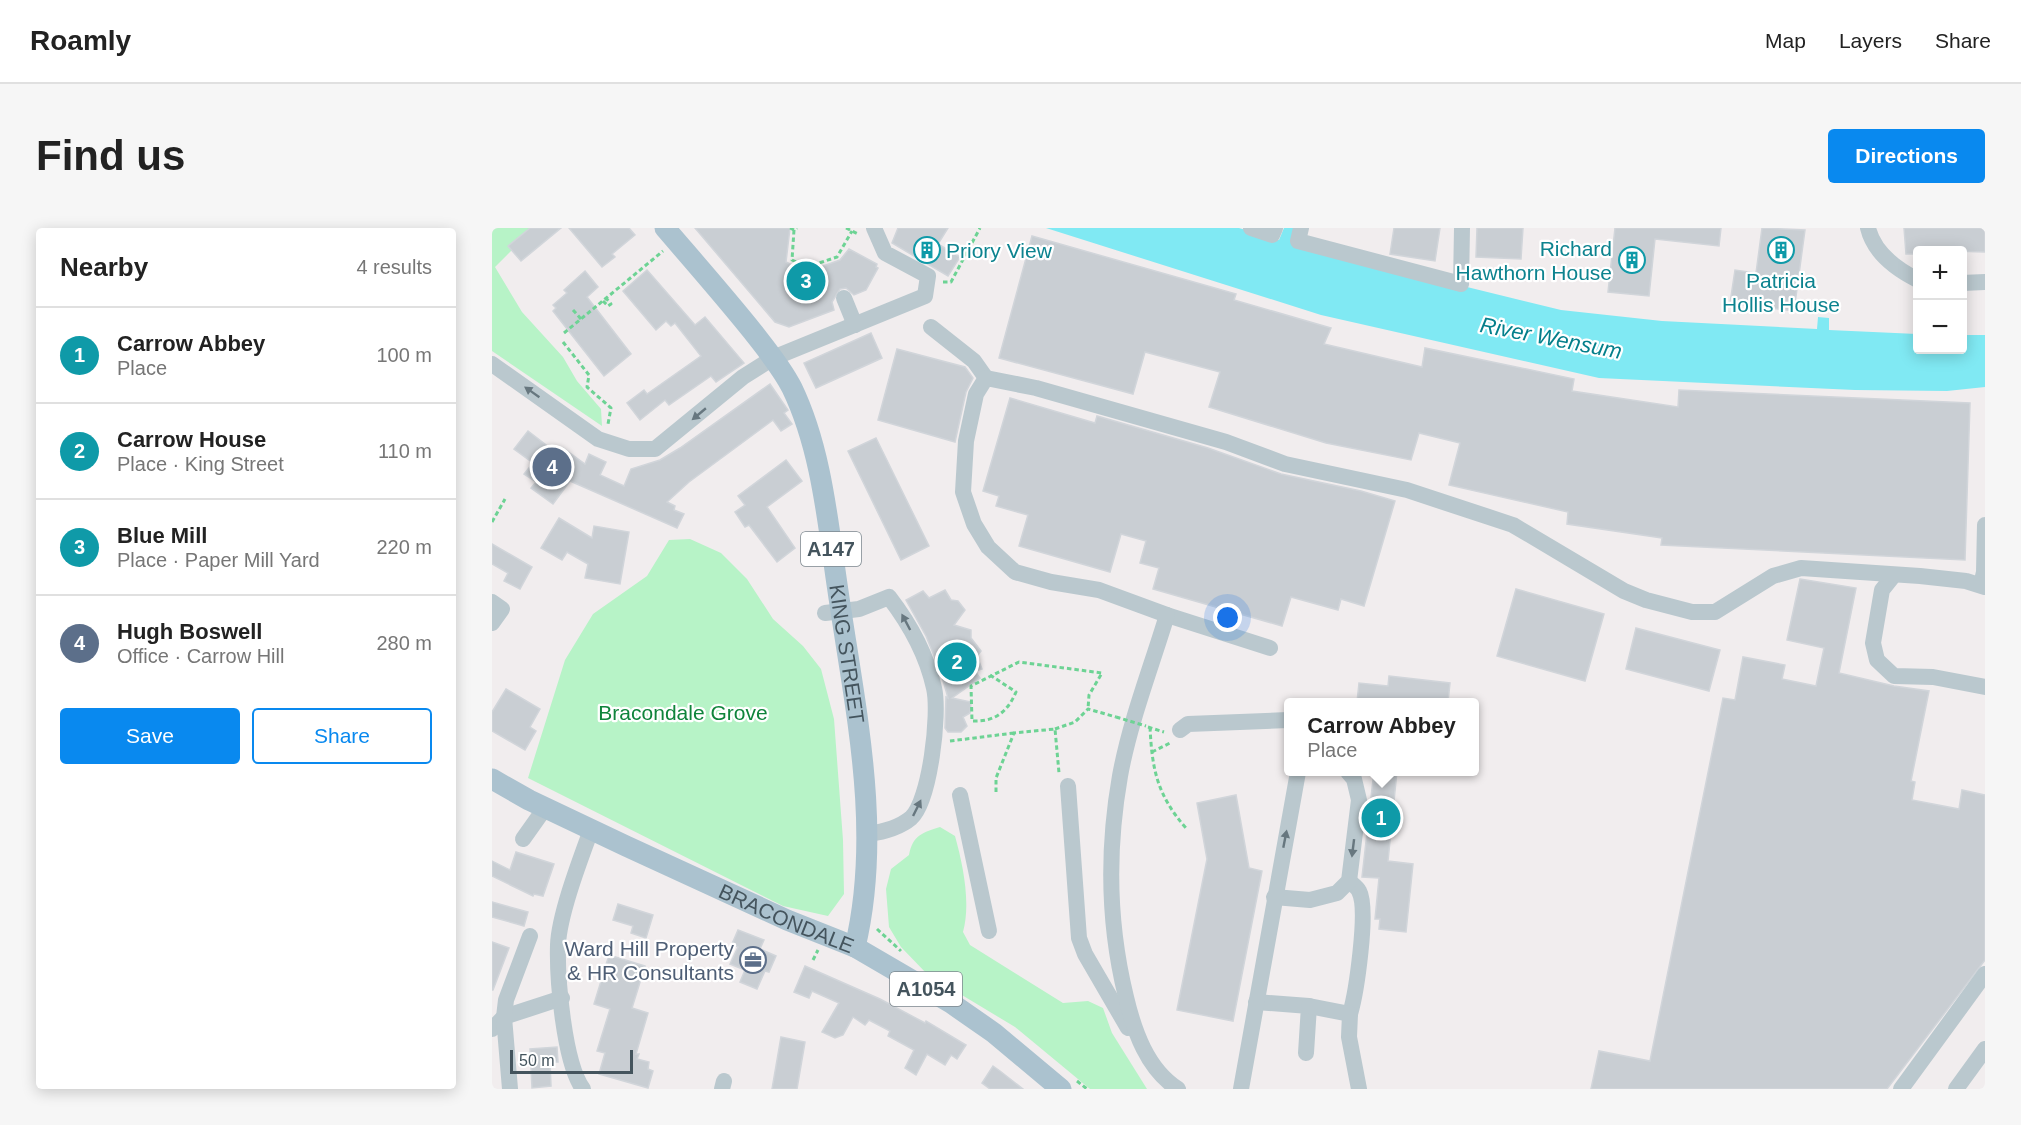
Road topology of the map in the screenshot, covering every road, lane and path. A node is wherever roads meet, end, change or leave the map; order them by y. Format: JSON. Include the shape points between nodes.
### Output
{"nodes":[{"id":1,"x":665,"y":228,"type":"edge"},
{"id":2,"x":790,"y":228,"type":"edge"},
{"id":3,"x":874,"y":228,"type":"edge"},
{"id":4,"x":980,"y":228,"type":"edge"},
{"id":5,"x":1251,"y":228,"type":"edge"},
{"id":6,"x":1275,"y":228,"type":"edge"},
{"id":7,"x":1301,"y":228,"type":"edge"},
{"id":8,"x":1462,"y":228,"type":"edge"},
{"id":9,"x":1868,"y":228,"type":"edge"},
{"id":10,"x":796,"y":229,"type":"edge"},
{"id":11,"x":852,"y":231,"type":"dead end"},
{"id":12,"x":659,"y":254,"type":"dead end"},
{"id":13,"x":1913,"y":278,"type":"edge"},
{"id":14,"x":1985,"y":282,"type":"edge"},
{"id":15,"x":1967,"y":283,"type":"edge"},
{"id":16,"x":927,"y":284,"type":"junction"},
{"id":17,"x":844,"y":298,"type":"dead end"},
{"id":18,"x":573,"y":310,"type":"dead end"},
{"id":19,"x":581,"y":319,"type":"junction"},
{"id":20,"x":855,"y":325,"type":"junction"},
{"id":21,"x":931,"y":327,"type":"dead end"},
{"id":22,"x":564,"y":333,"type":"dead end"},
{"id":23,"x":563,"y":342,"type":"dead end"},
{"id":24,"x":773,"y":358,"type":"junction"},
{"id":25,"x":492,"y":364,"type":"edge"},
{"id":26,"x":986,"y":378,"type":"junction"},
{"id":27,"x":607,"y":426,"type":"dead end"},
{"id":28,"x":505,"y":499,"type":"dead end"},
{"id":29,"x":492,"y":522,"type":"edge"},
{"id":30,"x":1985,"y":525,"type":"edge"},
{"id":31,"x":1894,"y":575,"type":"junction"},
{"id":32,"x":1983,"y":586,"type":"edge"},
{"id":33,"x":492,"y":602,"type":"edge"},
{"id":34,"x":833,"y":613,"type":"junction"},
{"id":35,"x":1167,"y":615,"type":"junction"},
{"id":36,"x":492,"y":622,"type":"edge"},
{"id":37,"x":1270,"y":648,"type":"dead end"},
{"id":38,"x":990,"y":675,"type":"junction"},
{"id":39,"x":1985,"y":687,"type":"edge"},
{"id":40,"x":1088,"y":709,"type":"junction"},
{"id":41,"x":1284,"y":720,"type":"edge"},
{"id":42,"x":1055,"y":729,"type":"junction"},
{"id":43,"x":1177,"y":732,"type":"joint"},
{"id":44,"x":1014,"y":733,"type":"junction"},
{"id":45,"x":934,"y":743,"type":"junction"},
{"id":46,"x":1151,"y":752,"type":"junction"},
{"id":47,"x":1297,"y":776,"type":"edge"},
{"id":48,"x":1352,"y":776,"type":"edge"},
{"id":49,"x":492,"y":779,"type":"edge"},
{"id":50,"x":1064,"y":781,"type":"joint"},
{"id":51,"x":996,"y":792,"type":"dead end"},
{"id":52,"x":960,"y":795,"type":"dead end"},
{"id":53,"x":545,"y":808,"type":"junction"},
{"id":54,"x":1186,"y":828,"type":"dead end"},
{"id":55,"x":591,"y":830,"type":"junction"},
{"id":56,"x":868,"y":834,"type":"junction"},
{"id":57,"x":523,"y":839,"type":"dead end"},
{"id":58,"x":1349,"y":881,"type":"junction"},
{"id":59,"x":1274,"y":897,"type":"junction"},
{"id":60,"x":989,"y":931,"type":"dead end"},
{"id":61,"x":530,"y":936,"type":"dead end"},
{"id":62,"x":855,"y":947,"type":"junction"},
{"id":63,"x":1985,"y":974,"type":"edge"},
{"id":64,"x":562,"y":998,"type":"junction"},
{"id":65,"x":1256,"y":1002,"type":"junction"},
{"id":66,"x":1309,"y":1006,"type":"junction"},
{"id":67,"x":1350,"y":1014,"type":"junction"},
{"id":68,"x":498,"y":1023,"type":"edge"},
{"id":69,"x":1985,"y":1049,"type":"edge"},
{"id":70,"x":1306,"y":1053,"type":"dead end"},
{"id":71,"x":1146,"y":1056,"type":"junction"},
{"id":72,"x":510,"y":1089,"type":"edge"},
{"id":73,"x":583,"y":1089,"type":"edge"},
{"id":74,"x":1061,"y":1089,"type":"edge"},
{"id":75,"x":1178,"y":1089,"type":"edge"},
{"id":76,"x":1241,"y":1089,"type":"edge"},
{"id":77,"x":1359,"y":1089,"type":"edge"},
{"id":78,"x":1901,"y":1089,"type":"edge"},
{"id":79,"x":1956,"y":1089,"type":"edge"}],
"edges":[{"from":1,"to":24,"type":"main road","name":"KING STREET","number":"A147"},
{"from":2,"to":10,"type":"path"},
{"from":3,"to":16,"type":"street","via":[[885,252],[928,276]]},
{"from":4,"to":16,"type":"path","via":[[951,282]]},
{"from":5,"to":6,"type":"street","via":[[1272,235]]},
{"from":7,"to":8,"type":"street","via":[[1298,241],[1461,284]]},
{"from":9,"to":13,"type":"street","via":[[1882,254]]},
{"from":10,"to":11,"type":"path","via":[[792,260],[807,267],[837,257]]},
{"from":12,"to":19,"type":"path"},
{"from":14,"to":15,"type":"street"},
{"from":16,"to":20,"type":"street","via":[[925,296]]},
{"from":17,"to":20,"type":"street"},
{"from":18,"to":19,"type":"path"},
{"from":19,"to":22,"type":"path"},
{"from":20,"to":24,"type":"street"},
{"from":21,"to":26,"type":"street","via":[[974,361]]},
{"from":23,"to":27,"type":"path","via":[[589,375],[587,387],[611,408]]},
{"from":24,"to":25,"type":"street","one_way":true,"via":[[743,377],[655,449],[629,449],[598,439]]},
{"from":24,"to":34,"type":"main road","name":"KING STREET","number":"A147","via":[[792,387],[818,474]]},
{"from":26,"to":31,"type":"street","via":[[1036,388],[1204,436],[1285,464],[1407,490],[1514,525],[1624,591],[1692,612],[1715,612],[1773,576],[1801,568]]},
{"from":26,"to":35,"type":"street","via":[[976,394],[966,441],[963,492],[974,524],[988,547],[1015,572],[1099,590]]},
{"from":28,"to":29,"type":"path"},
{"from":30,"to":32,"type":"street"},
{"from":31,"to":32,"type":"street"},
{"from":31,"to":39,"type":"street","via":[[1882,590],[1873,643],[1877,660],[1894,676],[1934,677]]},
{"from":33,"to":36,"type":"street","via":[[502,609]]},
{"from":45,"to":34,"type":"street","one_way":true,"via":[[935,690],[903,615],[889,597]]},
{"from":34,"to":56,"type":"main road","name":"KING STREET","number":"A147","via":[[861,747]]},
{"from":35,"to":37,"type":"street"},
{"from":35,"to":71,"type":"street","via":[[1123,764],[1110,853],[1120,972],[1131,1018]]},
{"from":38,"to":38,"type":"path","via":[[1016,692],[1010,707],[989,722],[972,721],[971,686]]},
{"from":38,"to":40,"type":"path","via":[[1019,662],[1101,673],[1089,695]]},
{"from":40,"to":42,"type":"path","via":[[1076,722]]},
{"from":40,"to":46,"type":"path","bridge":true,"via":[[1148,727]]},
{"from":41,"to":43,"type":"street","via":[[1188,724]]},
{"from":42,"to":44,"type":"path"},
{"from":42,"to":50,"type":"path"},
{"from":43,"to":46,"type":"path","via":[[1172,743]]},
{"from":44,"to":45,"type":"path"},
{"from":44,"to":51,"type":"path","via":[[996,778]]},
{"from":56,"to":45,"type":"street","one_way":true,"via":[[885,832],[912,817],[924,791]]},
{"from":46,"to":54,"type":"path","via":[[1165,802]]},
{"from":59,"to":47,"type":"street","one_way":true},
{"from":48,"to":58,"type":"street","one_way":true,"via":[[1359,800]]},
{"from":49,"to":53,"type":"main road","name":"BRACONDALE"},
{"from":50,"to":71,"type":"street","via":[[1079,938]]},
{"from":52,"to":60,"type":"street"},
{"from":53,"to":55,"type":"main road","name":"BRACONDALE"},
{"from":53,"to":57,"type":"street"},
{"from":55,"to":62,"type":"main road","name":"BRACONDALE"},
{"from":55,"to":64,"type":"street","via":[[558,944]]},
{"from":56,"to":62,"type":"main road","name":"KING STREET","number":"A147","via":[[863,915]]},
{"from":58,"to":59,"type":"street","via":[[1337,893],[1311,900]]},
{"from":58,"to":67,"type":"street","via":[[1359,892],[1362,916],[1356,994]]},
{"from":59,"to":65,"type":"street"},
{"from":61,"to":68,"type":"street"},
{"from":62,"to":74,"type":"main road","name":"BRACONDALE","number":"A1054","via":[[951,1003]]},
{"from":63,"to":78,"type":"street"},
{"from":64,"to":68,"type":"street"},
{"from":64,"to":73,"type":"street","via":[[567,1052]]},
{"from":65,"to":66,"type":"street"},
{"from":65,"to":76,"type":"street"},
{"from":66,"to":67,"type":"street"},
{"from":66,"to":70,"type":"street"},
{"from":67,"to":77,"type":"street","via":[[1349,1037]]},
{"from":68,"to":72,"type":"street"},
{"from":69,"to":79,"type":"street"},
{"from":71,"to":75,"type":"street","via":[[1167,1082]]}]}
